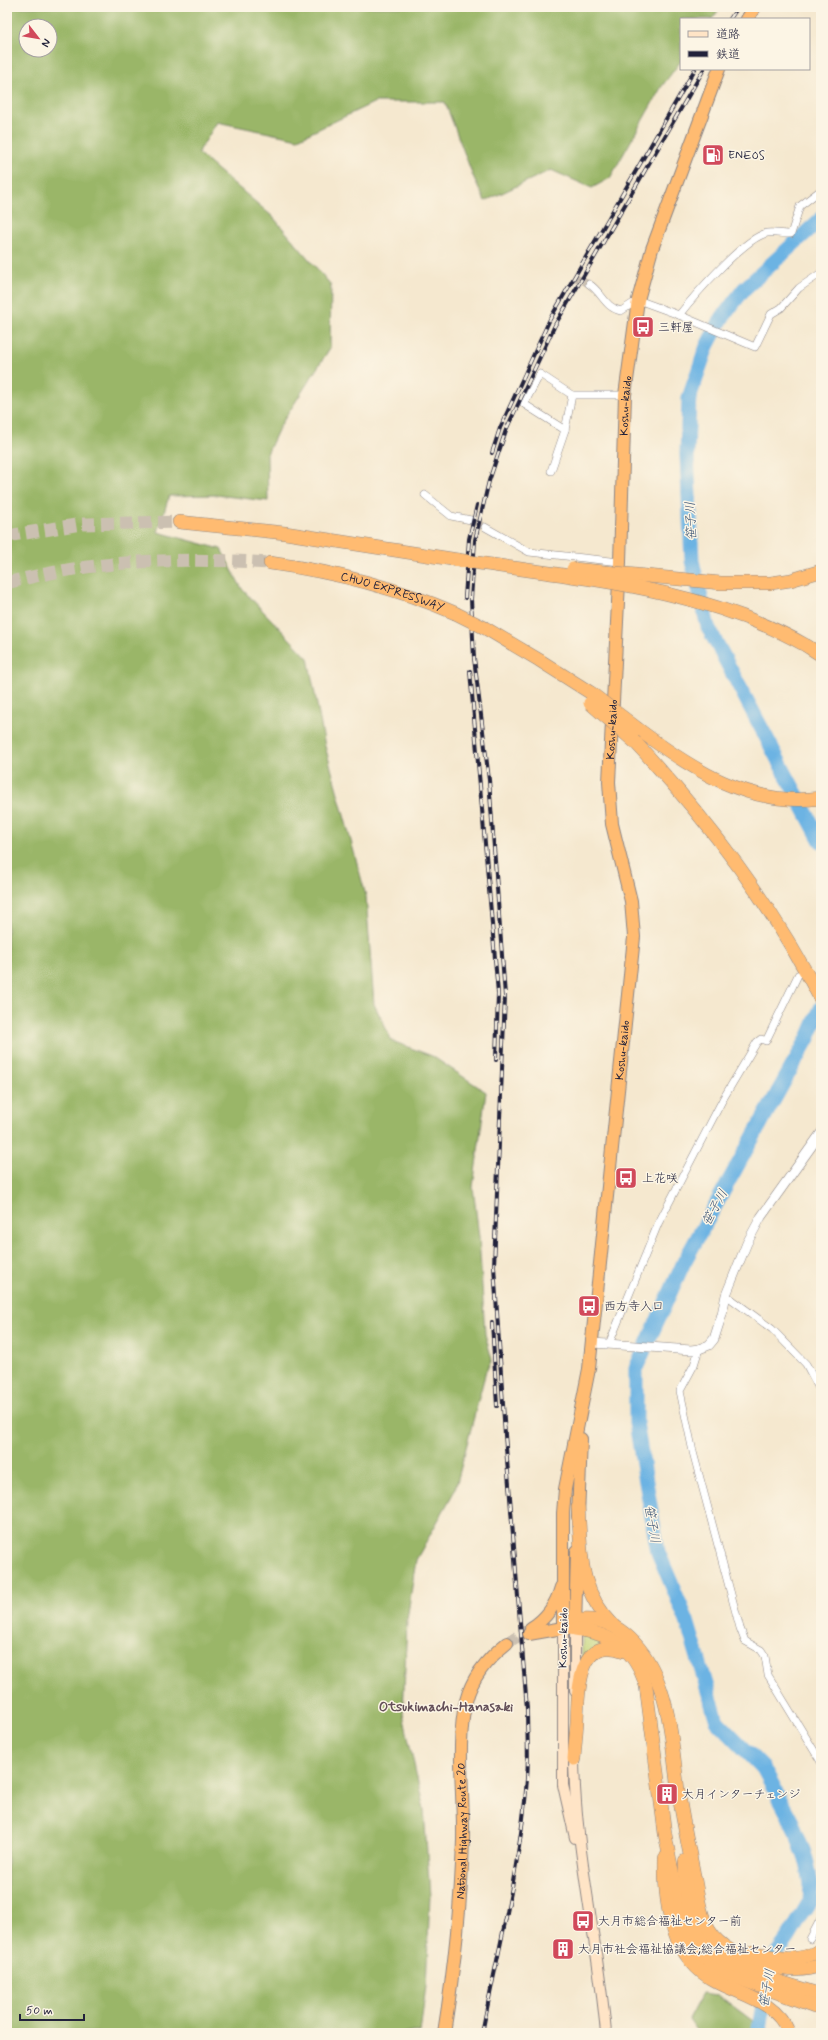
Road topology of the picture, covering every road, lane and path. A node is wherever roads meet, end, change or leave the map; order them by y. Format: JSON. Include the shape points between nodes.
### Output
{"nodes":[{"id":1,"x":755,"y":7,"type":"edge"},
{"id":2,"x":748,"y":18,"type":"edge"},
{"id":3,"x":719,"y":70,"type":"edge"},
{"id":4,"x":821,"y":190,"type":"edge"},
{"id":5,"x":821,"y":273,"type":"edge"},
{"id":6,"x":589,"y":284,"type":"tunnel mouth"},
{"id":7,"x":638,"y":300,"type":"junction"},
{"id":8,"x":680,"y":315,"type":"junction"},
{"id":9,"x":572,"y":395,"type":"junction"},
{"id":10,"x":625,"y":395,"type":"junction"},
{"id":11,"x":564,"y":430,"type":"junction"},
{"id":12,"x":551,"y":471,"type":"dead end"},
{"id":13,"x":424,"y":495,"type":"dead end"},
{"id":14,"x":471,"y":520,"type":"tunnel mouth"},
{"id":15,"x":180,"y":522,"type":"tunnel mouth"},
{"id":16,"x":485,"y":528,"type":"tunnel mouth"},
{"id":17,"x":458,"y":559,"type":"junction"},
{"id":18,"x":620,"y":562,"type":"junction"},
{"id":19,"x":270,"y":563,"type":"tunnel mouth"},
{"id":20,"x":821,"y":571,"type":"edge"},
{"id":21,"x":821,"y":656,"type":"edge"},
{"id":22,"x":590,"y":698,"type":"junction"},
{"id":23,"x":821,"y":798,"type":"edge"},
{"id":24,"x":798,"y":975,"type":"dead end"},
{"id":25,"x":821,"y":1000,"type":"edge"},
{"id":26,"x":821,"y":1133,"type":"edge"},
{"id":27,"x":726,"y":1295,"type":"junction"},
{"id":28,"x":593,"y":1343,"type":"junction"},
{"id":29,"x":609,"y":1344,"type":"junction"},
{"id":30,"x":695,"y":1349,"type":"junction"},
{"id":31,"x":821,"y":1392,"type":"edge"},
{"id":32,"x":584,"y":1400,"type":"junction"},
{"id":33,"x":578,"y":1508,"type":"junction"},
{"id":34,"x":564,"y":1575,"type":"junction"},
{"id":35,"x":571,"y":1626,"type":"junction"},
{"id":36,"x":614,"y":1626,"type":"junction"},
{"id":37,"x":507,"y":1643,"type":"tunnel mouth"},
{"id":38,"x":628,"y":1652,"type":"junction"},
{"id":39,"x":574,"y":1759,"type":"junction"},
{"id":40,"x":821,"y":1762,"type":"edge"},
{"id":41,"x":685,"y":1831,"type":"junction"},
{"id":42,"x":584,"y":1875,"type":"junction"},
{"id":43,"x":821,"y":1918,"type":"edge"},
{"id":44,"x":810,"y":1939,"type":"dead end"},
{"id":45,"x":821,"y":1949,"type":"edge"},
{"id":46,"x":735,"y":1966,"type":"junction"},
{"id":47,"x":817,"y":1966,"type":"edge"},
{"id":48,"x":814,"y":2000,"type":"edge"},
{"id":49,"x":444,"y":2033,"type":"edge"},
{"id":50,"x":606,"y":2033,"type":"edge"},
{"id":51,"x":789,"y":2033,"type":"edge"}],
"edges":[{"from":1,"to":2,"type":"highway"},
{"from":3,"to":7,"type":"highway","name":"Koshu-kaido","via":[[652,249]]},
{"from":4,"to":8,"type":"street","via":[[800,206],[791,234],[766,233],[744,247],[693,297]]},
{"from":5,"to":8,"type":"street","via":[[799,288],[782,308],[771,314],[755,347]]},
{"from":6,"to":7,"type":"street","via":[[597,289],[613,310],[621,311]]},
{"from":7,"to":8,"type":"street"},
{"from":7,"to":10,"type":"highway","name":"Koshu-kaido"},
{"from":9,"to":10,"type":"street"},
{"from":9,"to":11,"type":"street"},
{"from":9,"to":11,"type":"street","via":[[540,374],[524,404]]},
{"from":10,"to":18,"type":"highway","name":"Koshu-kaido"},
{"from":11,"to":12,"type":"street"},
{"from":13,"to":14,"type":"street","via":[[451,516]]},
{"from":15,"to":17,"type":"highway","via":[[278,532]]},
{"from":16,"to":18,"type":"street","via":[[529,552]]},
{"from":17,"to":20,"type":"highway","bridge":true,"via":[[721,583],[771,583]]},
{"from":17,"to":21,"type":"highway","bridge":true,"via":[[617,584],[695,600],[759,621]]},
{"from":18,"to":28,"type":"highway","name":"Koshu-kaido","via":[[609,787],[612,824],[631,901],[634,937]]},
{"from":19,"to":22,"type":"highway","name":"CHUO EXPRESSWAY","bridge":true,"via":[[314,569],[352,578],[424,600],[455,613],[539,660]]},
{"from":22,"to":23,"type":"highway","bridge":true,"via":[[669,752],[730,786],[789,799]]},
{"from":22,"to":25,"type":"highway","bridge":true,"via":[[636,743],[724,845],[792,945]]},
{"from":24,"to":29,"type":"street","via":[[766,1041],[761,1039],[757,1042],[723,1099],[658,1224]]},
{"from":26,"to":27,"type":"street","via":[[761,1217],[747,1243]]},
{"from":27,"to":30,"type":"street","via":[[714,1339],[709,1345]]},
{"from":27,"to":31,"type":"street","via":[[772,1329],[792,1349],[806,1364]]},
{"from":28,"to":29,"type":"street"},
{"from":28,"to":32,"type":"highway","name":"Koshu-kaido"},
{"from":29,"to":30,"type":"street"},
{"from":30,"to":40,"type":"street","via":[[694,1365],[680,1391],[693,1452],[740,1628],[745,1641],[761,1650],[765,1656],[768,1675]]},
{"from":32,"to":33,"type":"highway","name":"Koshu-kaido"},
{"from":32,"to":34,"type":"highway","name":"Koshu-kaido","via":[[563,1513]]},
{"from":33,"to":35,"type":"highway","name":"Koshu-kaido"},
{"from":33,"to":36,"type":"highway","via":[[584,1580],[598,1608]]},
{"from":34,"to":35,"type":"highway","name":"Koshu-kaido"},
{"from":34,"to":35,"type":"highway","via":[[553,1607],[530,1631]]},
{"from":35,"to":36,"type":"highway","via":[[589,1619]]},
{"from":35,"to":38,"type":"highway","via":[[602,1634]]},
{"from":35,"to":39,"type":"main road","name":"Koshu-kaido"},
{"from":35,"to":42,"type":"main road","name":"Koshu-kaido","via":[[563,1785]]},
{"from":36,"to":41,"type":"highway","via":[[647,1658],[662,1690]]},
{"from":37,"to":49,"type":"highway","name":"National Highway Route 20","via":[[488,1661],[472,1683],[462,1720],[463,1841],[460,1901]]},
{"from":38,"to":39,"type":"highway","via":[[603,1648],[584,1665],[578,1689]]},
{"from":38,"to":46,"type":"highway","via":[[639,1667],[646,1686],[650,1734],[665,1834],[664,1876],[675,1935],[680,1948],[696,1968],[718,1983]]},
{"from":39,"to":42,"type":"main road","name":"Koshu-kaido"},
{"from":41,"to":46,"type":"highway","via":[[710,1917],[723,1936]]},
{"from":41,"to":46,"type":"highway","via":[[687,1892],[696,1931],[709,1950]]},
{"from":42,"to":50,"type":"main road","name":"Koshu-kaido"},
{"from":43,"to":44,"type":"street"},
{"from":45,"to":46,"type":"highway","via":[[797,1958],[776,1958]]},
{"from":46,"to":47,"type":"highway","via":[[800,1969]]},
{"from":46,"to":48,"type":"highway"},
{"from":46,"to":51,"type":"highway","via":[[752,1996],[782,2019]]}]}
